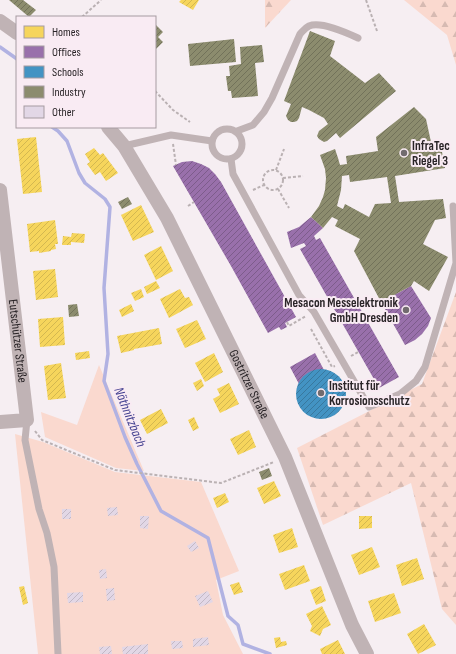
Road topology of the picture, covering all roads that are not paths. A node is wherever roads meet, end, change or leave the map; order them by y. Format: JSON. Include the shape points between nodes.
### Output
{"nodes":[{"id":1,"x":0,"y":22,"type":"edge"},
{"id":2,"x":16,"y":32,"type":"edge"},
{"id":3,"x":358,"y":38,"type":"dead end"},
{"id":4,"x":109,"y":128,"type":"edge"},
{"id":5,"x":237,"y":131,"type":"junction"},
{"id":6,"x":212,"y":141,"type":"junction"},
{"id":7,"x":124,"y":146,"type":"junction"},
{"id":8,"x":231,"y":159,"type":"junction"},
{"id":9,"x":0,"y":190,"type":"edge"},
{"id":10,"x":453,"y":206,"type":"dead end"},
{"id":11,"x":27,"y":420,"type":"junction"},
{"id":12,"x":0,"y":422,"type":"edge"},
{"id":13,"x":58,"y":654,"type":"edge"},
{"id":14,"x":368,"y":654,"type":"edge"}],
"edges":[{"from":1,"to":2,"type":"street"},
{"from":3,"to":5,"type":"lane","via":[[338,29],[314,25],[307,27],[300,34],[264,112],[253,125]]},
{"from":4,"to":7,"type":"street","name":"Gostritzer Straße"},
{"from":5,"to":6,"type":"lane","via":[[222,129]]},
{"from":5,"to":8,"type":"lane","via":[[243,145],[239,154]]},
{"from":6,"to":7,"type":"lane","via":[[171,134]]},
{"from":6,"to":8,"type":"lane","via":[[216,155]]},
{"from":7,"to":14,"type":"street","name":"Gostritzer Straße","via":[[167,218],[285,457],[352,626]]},
{"from":8,"to":10,"type":"lane","via":[[234,174],[299,295],[314,312],[369,406],[400,394],[416,381],[425,367],[456,263]]},
{"from":9,"to":11,"type":"street","name":"Eutschützer Straße"},
{"from":11,"to":12,"type":"street"},
{"from":11,"to":13,"type":"lane","via":[[25,440],[54,566]]}]}
